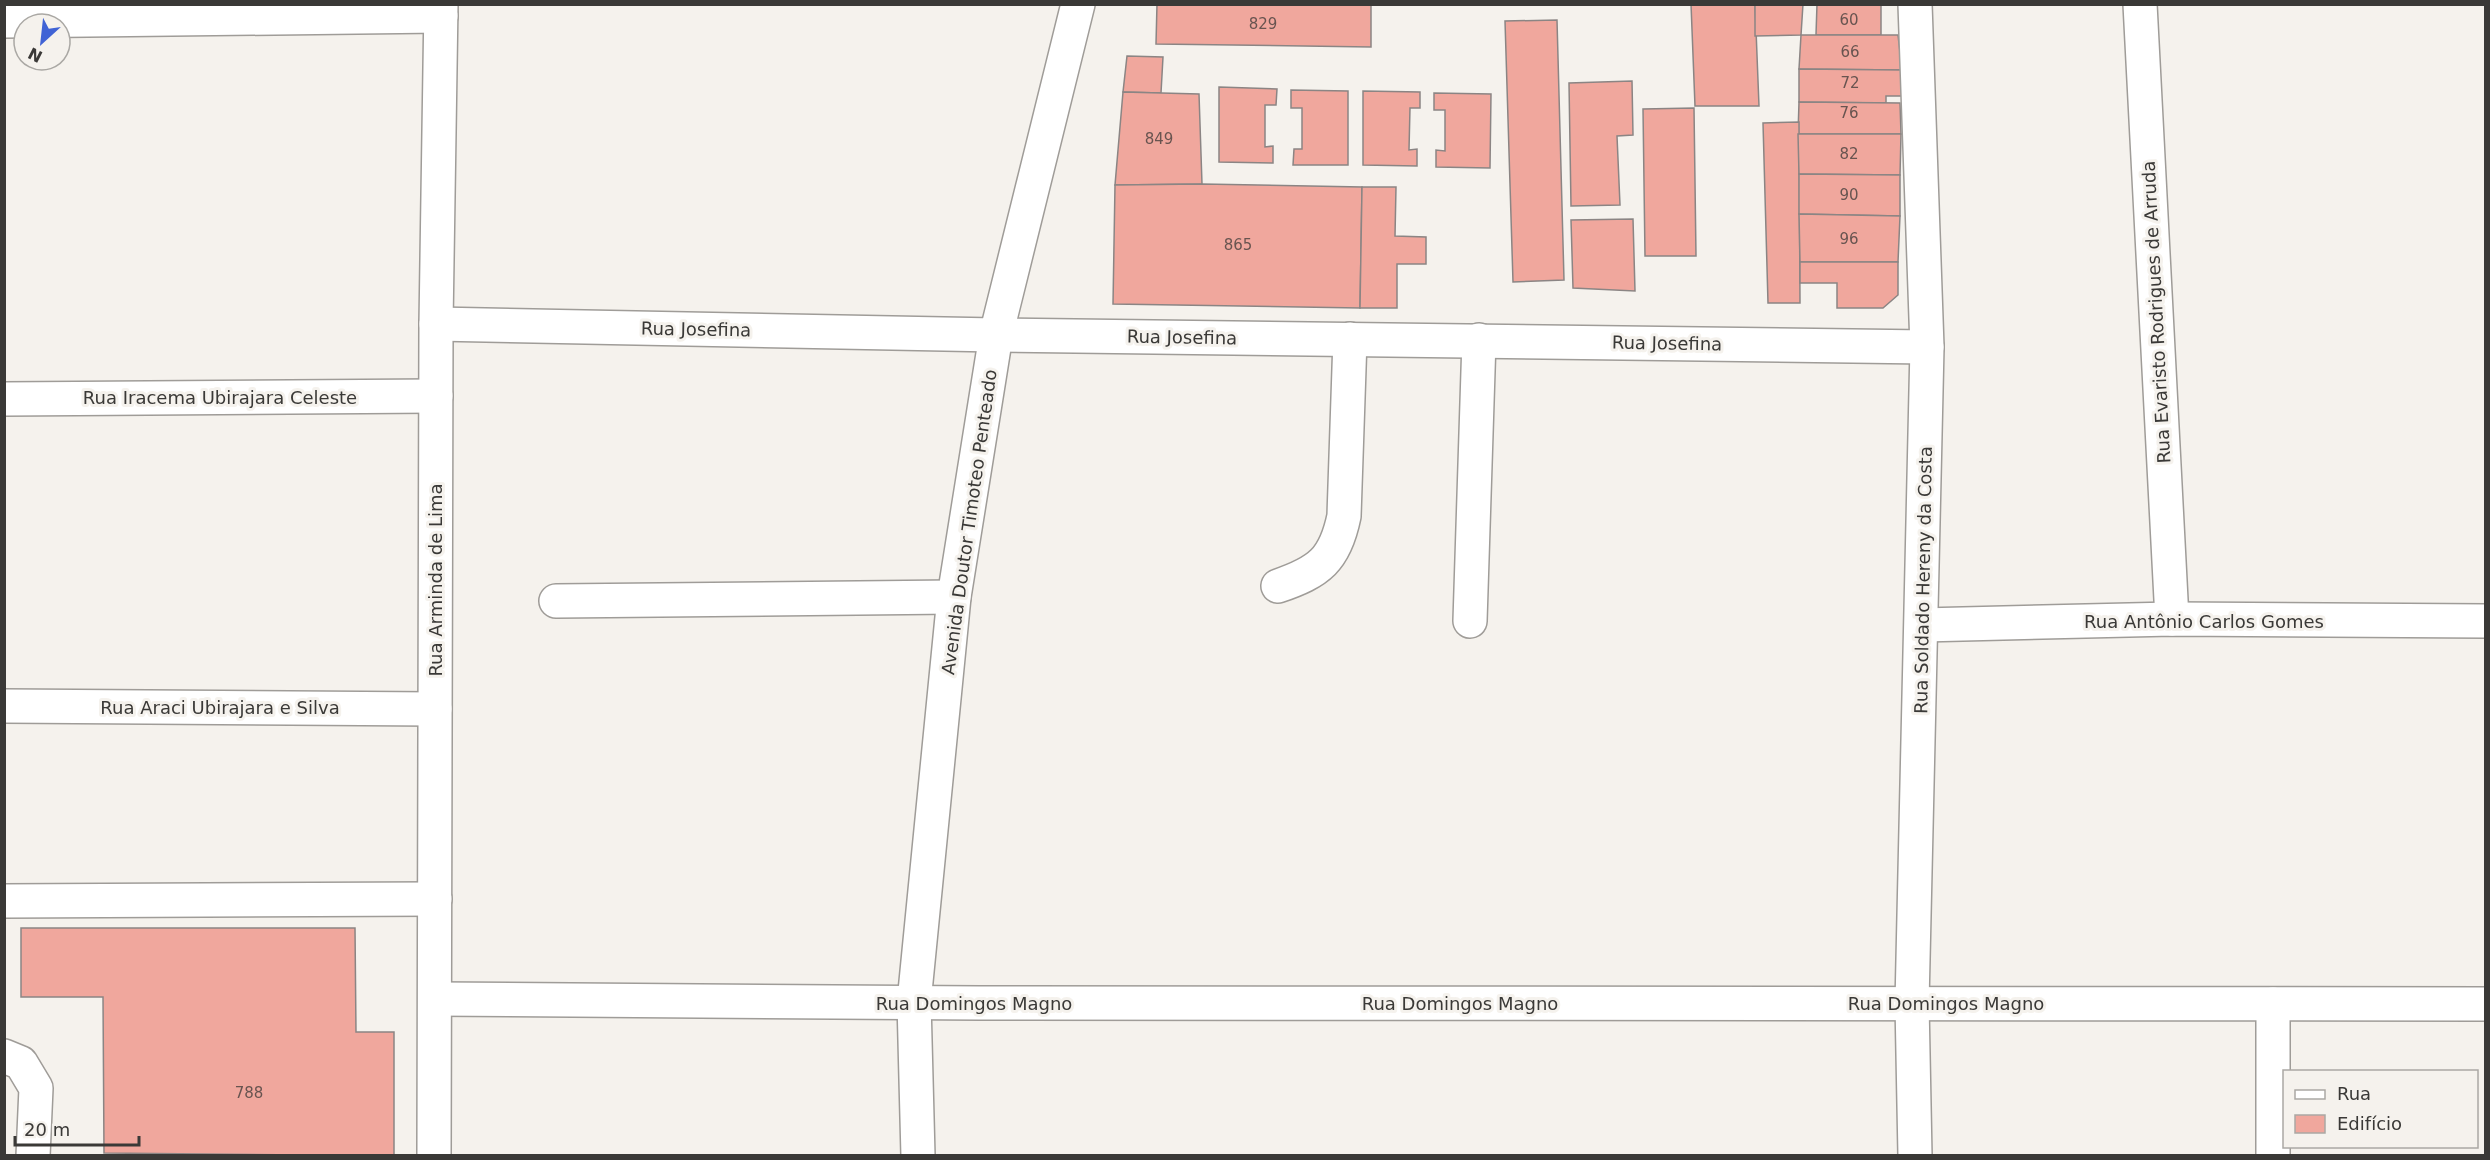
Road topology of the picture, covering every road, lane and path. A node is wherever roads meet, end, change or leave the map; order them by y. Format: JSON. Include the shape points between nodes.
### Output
{"nodes":[{"id":1,"x":1078,"y":4,"type":"edge"},
{"id":2,"x":1915,"y":4,"type":"edge"},
{"id":3,"x":2140,"y":4,"type":"edge"},
{"id":4,"x":441,"y":10,"type":"edge"},
{"id":5,"x":4,"y":21,"type":"edge"},
{"id":6,"x":436,"y":324,"type":"junction"},
{"id":7,"x":996,"y":335,"type":"junction"},
{"id":8,"x":1350,"y":339,"type":"junction"},
{"id":9,"x":1479,"y":340,"type":"junction"},
{"id":10,"x":1927,"y":347,"type":"junction"},
{"id":11,"x":436,"y":396,"type":"junction"},
{"id":12,"x":4,"y":399,"type":"edge"},
{"id":13,"x":1278,"y":585,"type":"dead end"},
{"id":14,"x":954,"y":597,"type":"junction"},
{"id":15,"x":556,"y":601,"type":"dead end"},
{"id":16,"x":2172,"y":619,"type":"junction"},
{"id":17,"x":1470,"y":621,"type":"dead end"},
{"id":18,"x":2486,"y":621,"type":"edge"},
{"id":19,"x":1922,"y":625,"type":"junction"},
{"id":20,"x":4,"y":706,"type":"edge"},
{"id":21,"x":435,"y":709,"type":"junction"},
{"id":22,"x":435,"y":899,"type":"junction"},
{"id":23,"x":4,"y":901,"type":"edge"},
{"id":24,"x":435,"y":999,"type":"junction"},
{"id":25,"x":914,"y":1002,"type":"junction"},
{"id":26,"x":1912,"y":1003,"type":"junction"},
{"id":27,"x":2273,"y":1004,"type":"junction"},
{"id":28,"x":2486,"y":1004,"type":"edge"},
{"id":29,"x":4,"y":1056,"type":"edge"},
{"id":30,"x":33,"y":1155,"type":"edge"},
{"id":31,"x":434,"y":1155,"type":"edge"},
{"id":32,"x":918,"y":1155,"type":"edge"},
{"id":33,"x":1915,"y":1155,"type":"edge"},
{"id":34,"x":2272,"y":1155,"type":"edge"}],
"edges":[{"from":1,"to":7,"type":"street","name":"Avenida Doutor Timoteo Penteado"},
{"from":2,"to":10,"type":"street","name":"Rua Soldado Hereny da Costa"},
{"from":3,"to":16,"type":"street","name":"Rua Evaristo Rodrigues de Arruda"},
{"from":4,"to":5,"type":"street"},
{"from":4,"to":6,"type":"street","name":"Rua Arminda de Lima"},
{"from":6,"to":7,"type":"street","name":"Rua Josefina"},
{"from":6,"to":11,"type":"street","name":"Rua Arminda de Lima"},
{"from":7,"to":8,"type":"street","name":"Rua Josefina"},
{"from":7,"to":14,"type":"street","name":"Avenida Doutor Timoteo Penteado"},
{"from":8,"to":9,"type":"street","name":"Rua Josefina"},
{"from":8,"to":13,"type":"street","via":[[1344,516],[1339,539],[1327,561],[1304,577]]},
{"from":9,"to":10,"type":"street","name":"Rua Josefina"},
{"from":9,"to":17,"type":"street"},
{"from":10,"to":19,"type":"street","name":"Rua Soldado Hereny da Costa"},
{"from":11,"to":12,"type":"street","name":"Rua Iracema Ubirajara Celeste"},
{"from":11,"to":21,"type":"street","name":"Rua Arminda de Lima"},
{"from":14,"to":15,"type":"street"},
{"from":14,"to":25,"type":"street","name":"Avenida Doutor Timoteo Penteado"},
{"from":16,"to":18,"type":"street","name":"Rua Antônio Carlos Gomes"},
{"from":16,"to":19,"type":"street","name":"Rua Antônio Carlos Gomes"},
{"from":19,"to":26,"type":"street","name":"Rua Soldado Hereny da Costa"},
{"from":20,"to":21,"type":"street","name":"Rua Araci Ubirajara e Silva"},
{"from":21,"to":22,"type":"street","name":"Rua Arminda de Lima"},
{"from":22,"to":23,"type":"street"},
{"from":22,"to":24,"type":"street","name":"Rua Arminda de Lima"},
{"from":24,"to":25,"type":"street","name":"Rua Domingos Magno"},
{"from":24,"to":31,"type":"street","name":"Rua Arminda de Lima"},
{"from":25,"to":26,"type":"street","name":"Rua Domingos Magno"},
{"from":25,"to":32,"type":"street","name":"Avenida Doutor Timoteo Penteado"},
{"from":26,"to":27,"type":"street","name":"Rua Domingos Magno"},
{"from":26,"to":33,"type":"street","name":"Rua Soldado Hereny da Costa"},
{"from":27,"to":28,"type":"street","name":"Rua Domingos Magno"},
{"from":27,"to":34,"type":"street"},
{"from":29,"to":30,"type":"street","via":[[21,1064],[36,1088]]}]}
